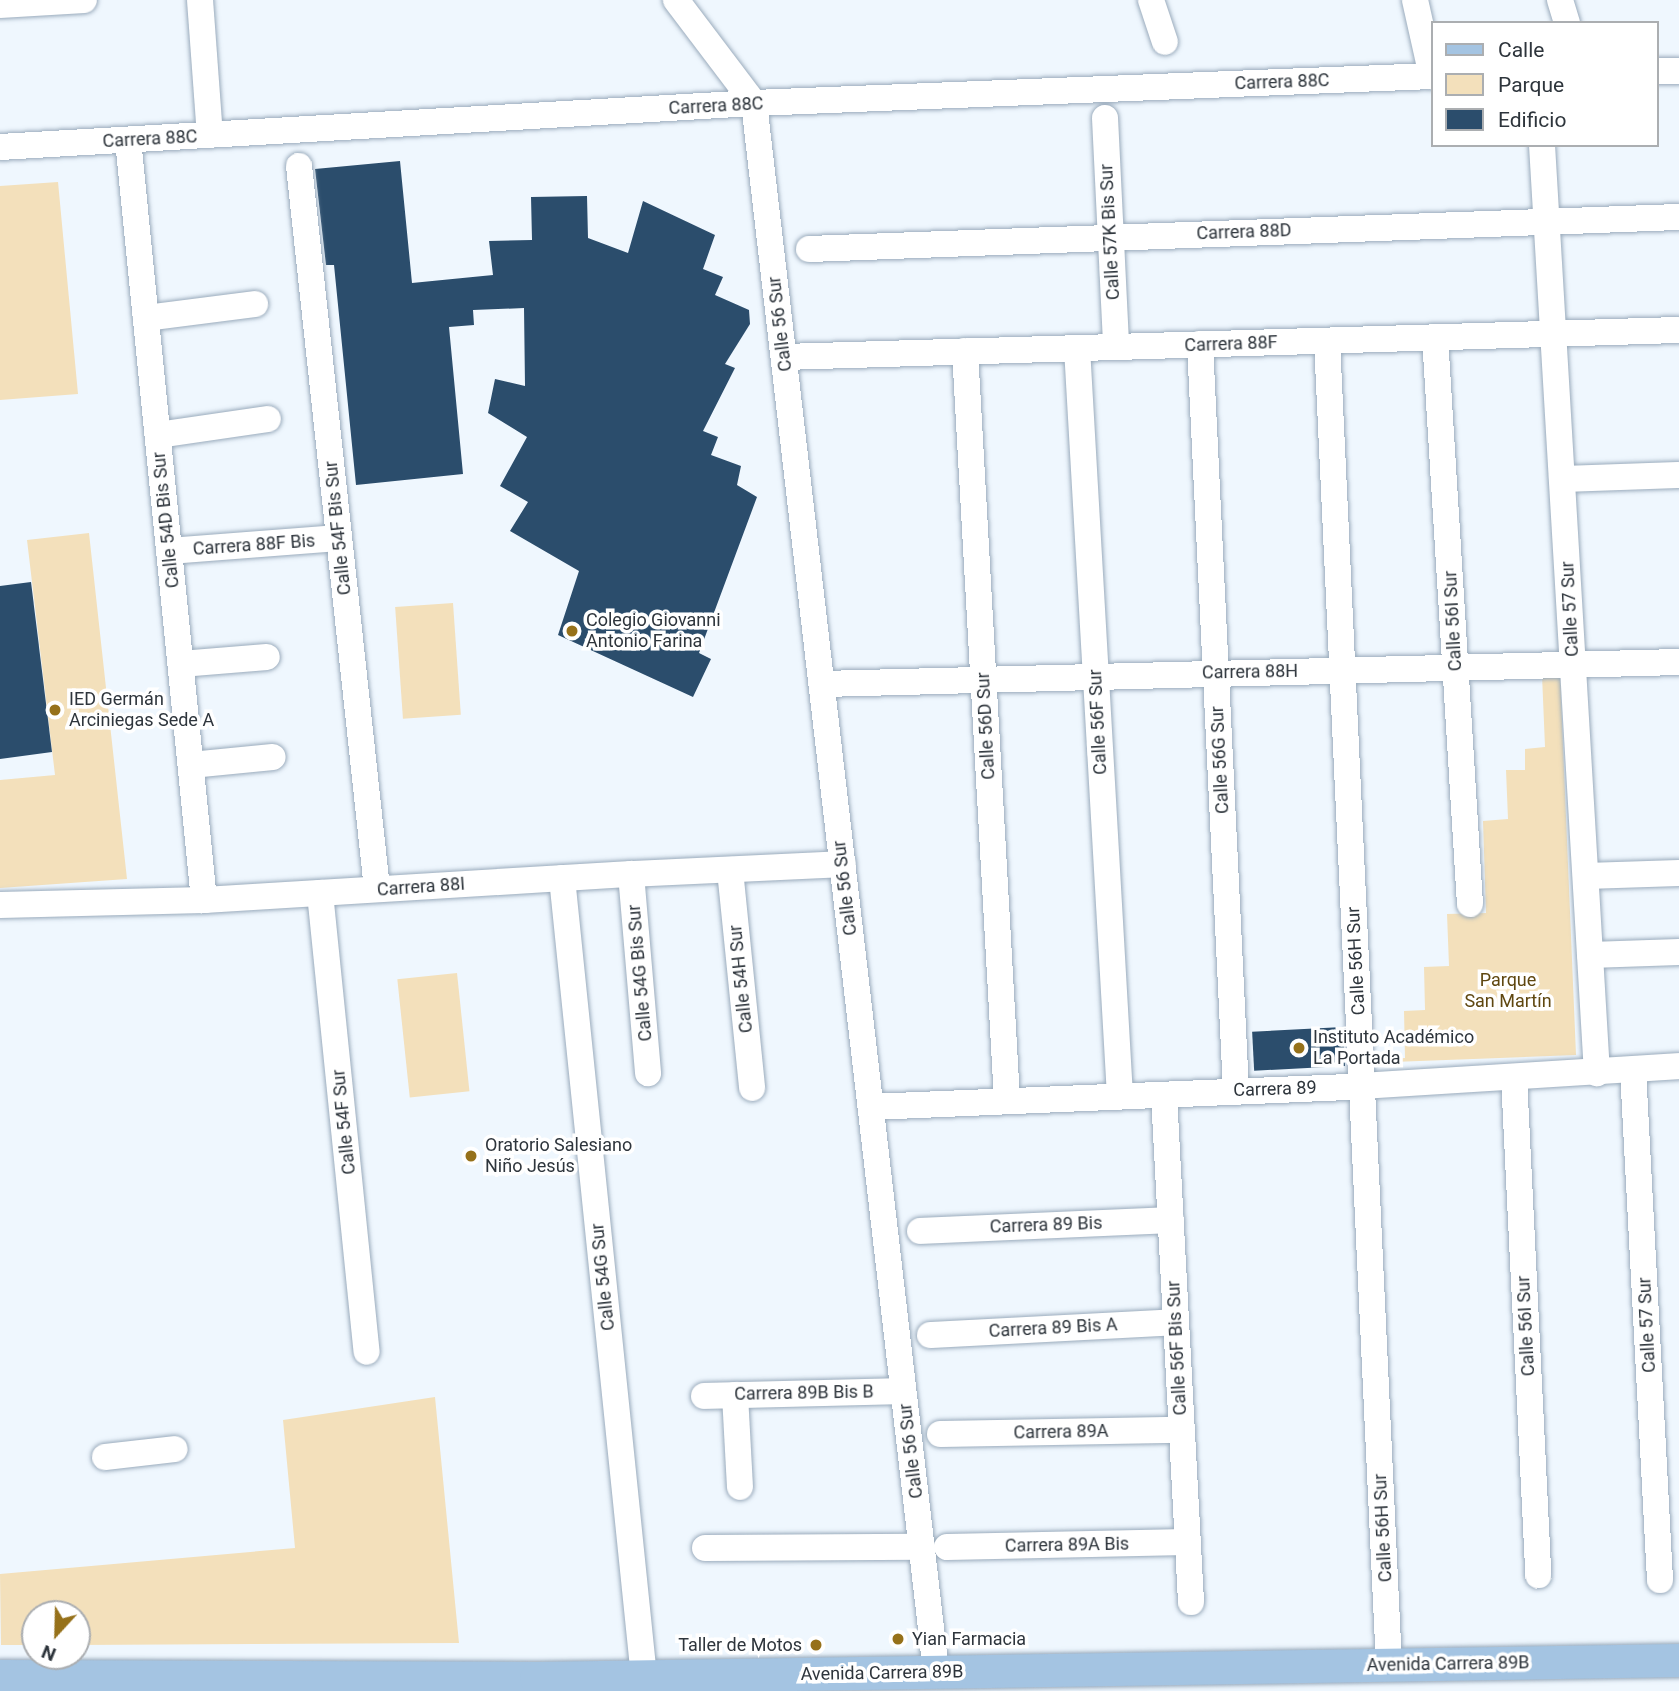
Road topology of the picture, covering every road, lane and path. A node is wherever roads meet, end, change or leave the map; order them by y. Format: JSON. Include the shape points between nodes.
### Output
{"nodes":[{"id":1,"x":84,"y":0,"type":"edge"},
{"id":2,"x":200,"y":0,"type":"edge"},
{"id":3,"x":676,"y":0,"type":"edge"},
{"id":4,"x":1151,"y":0,"type":"edge"},
{"id":5,"x":1415,"y":0,"type":"edge"},
{"id":6,"x":1560,"y":0,"type":"edge"},
{"id":7,"x":0,"y":5,"type":"edge"},
{"id":8,"x":1566,"y":21,"type":"edge"},
{"id":9,"x":1165,"y":42,"type":"dead end"},
{"id":10,"x":1430,"y":67,"type":"edge"},
{"id":11,"x":1658,"y":71,"type":"edge"},
{"id":12,"x":1679,"y":71,"type":"edge"},
{"id":13,"x":1430,"y":76,"type":"edge"},
{"id":14,"x":754,"y":103,"type":"junction"},
{"id":15,"x":1105,"y":118,"type":"dead end"},
{"id":16,"x":211,"y":135,"type":"junction"},
{"id":17,"x":128,"y":140,"type":"junction"},
{"id":18,"x":0,"y":147,"type":"edge"},
{"id":19,"x":1542,"y":147,"type":"edge"},
{"id":20,"x":299,"y":166,"type":"dead end"},
{"id":21,"x":1679,"y":218,"type":"edge"},
{"id":22,"x":1547,"y":221,"type":"junction"},
{"id":23,"x":1110,"y":237,"type":"junction"},
{"id":24,"x":809,"y":249,"type":"dead end"},
{"id":25,"x":255,"y":304,"type":"dead end"},
{"id":26,"x":146,"y":318,"type":"junction"},
{"id":27,"x":1679,"y":330,"type":"edge"},
{"id":28,"x":1553,"y":334,"type":"junction"},
{"id":29,"x":1435,"y":337,"type":"junction"},
{"id":30,"x":1327,"y":341,"type":"junction"},
{"id":31,"x":1200,"y":344,"type":"junction"},
{"id":32,"x":1115,"y":347,"type":"junction"},
{"id":33,"x":1077,"y":348,"type":"junction"},
{"id":34,"x":965,"y":351,"type":"junction"},
{"id":35,"x":784,"y":357,"type":"junction"},
{"id":36,"x":268,"y":419,"type":"dead end"},
{"id":37,"x":158,"y":435,"type":"junction"},
{"id":38,"x":1679,"y":475,"type":"edge"},
{"id":39,"x":1562,"y":479,"type":"junction"},
{"id":40,"x":339,"y":538,"type":"junction"},
{"id":41,"x":169,"y":551,"type":"junction"},
{"id":42,"x":267,"y":657,"type":"dead end"},
{"id":43,"x":1679,"y":662,"type":"edge"},
{"id":44,"x":181,"y":663,"type":"junction"},
{"id":45,"x":1573,"y":663,"type":"junction"},
{"id":46,"x":1455,"y":666,"type":"junction"},
{"id":47,"x":1343,"y":670,"type":"junction"},
{"id":48,"x":1216,"y":673,"type":"junction"},
{"id":49,"x":1095,"y":677,"type":"junction"},
{"id":50,"x":983,"y":680,"type":"junction"},
{"id":51,"x":822,"y":684,"type":"junction"},
{"id":52,"x":273,"y":757,"type":"dead end"},
{"id":53,"x":191,"y":765,"type":"junction"},
{"id":54,"x":843,"y":864,"type":"junction"},
{"id":55,"x":730,"y":870,"type":"junction"},
{"id":56,"x":1679,"y":873,"type":"edge"},
{"id":57,"x":631,"y":874,"type":"junction"},
{"id":58,"x":1586,"y":876,"type":"junction"},
{"id":59,"x":562,"y":878,"type":"junction"},
{"id":60,"x":377,"y":889,"type":"junction"},
{"id":61,"x":320,"y":893,"type":"junction"},
{"id":62,"x":204,"y":900,"type":"junction"},
{"id":63,"x":1470,"y":904,"type":"dead end"},
{"id":64,"x":0,"y":905,"type":"edge"},
{"id":65,"x":1679,"y":952,"type":"edge"},
{"id":66,"x":1590,"y":955,"type":"junction"},
{"id":67,"x":1679,"y":1066,"type":"edge"},
{"id":68,"x":1633,"y":1070,"type":"junction"},
{"id":69,"x":648,"y":1073,"type":"dead end"},
{"id":70,"x":1597,"y":1073,"type":"junction"},
{"id":71,"x":1514,"y":1077,"type":"junction"},
{"id":72,"x":1362,"y":1086,"type":"junction"},
{"id":73,"x":752,"y":1088,"type":"dead end"},
{"id":74,"x":1236,"y":1091,"type":"junction"},
{"id":75,"x":1164,"y":1095,"type":"junction"},
{"id":76,"x":1120,"y":1096,"type":"junction"},
{"id":77,"x":1007,"y":1101,"type":"junction"},
{"id":78,"x":870,"y":1107,"type":"junction"},
{"id":79,"x":1171,"y":1220,"type":"junction"},
{"id":80,"x":920,"y":1231,"type":"dead end"},
{"id":81,"x":1176,"y":1322,"type":"junction"},
{"id":82,"x":930,"y":1335,"type":"dead end"},
{"id":83,"x":367,"y":1352,"type":"dead end"},
{"id":84,"x":903,"y":1391,"type":"junction"},
{"id":85,"x":735,"y":1395,"type":"junction"},
{"id":86,"x":704,"y":1396,"type":"dead end"},
{"id":87,"x":1181,"y":1430,"type":"junction"},
{"id":88,"x":940,"y":1434,"type":"dead end"},
{"id":89,"x":175,"y":1449,"type":"dead end"},
{"id":90,"x":106,"y":1457,"type":"dead end"},
{"id":91,"x":740,"y":1487,"type":"dead end"},
{"id":92,"x":1187,"y":1542,"type":"junction"},
{"id":93,"x":935,"y":1547,"type":"junction"},
{"id":94,"x":705,"y":1548,"type":"dead end"},
{"id":95,"x":1538,"y":1575,"type":"dead end"},
{"id":96,"x":1660,"y":1580,"type":"dead end"},
{"id":97,"x":1191,"y":1602,"type":"dead end"},
{"id":98,"x":1679,"y":1660,"type":"edge"},
{"id":99,"x":1389,"y":1666,"type":"junction"},
{"id":100,"x":936,"y":1672,"type":"junction"},
{"id":101,"x":0,"y":1676,"type":"edge"},
{"id":102,"x":336,"y":1676,"type":"junction"},
{"id":103,"x":644,"y":1677,"type":"junction"},
{"id":104,"x":1124,"y":1680,"type":"edge"},
{"id":105,"x":236,"y":1691,"type":"edge"}],
"edges":[{"from":1,"to":7,"type":"street"},
{"from":2,"to":16,"type":"street"},
{"from":3,"to":14,"type":"street"},
{"from":4,"to":9,"type":"street"},
{"from":5,"to":10,"type":"street"},
{"from":6,"to":8,"type":"street"},
{"from":11,"to":12,"type":"street"},
{"from":13,"to":14,"type":"street","name":"Carrera 88C"},
{"from":14,"to":16,"type":"street","name":"Carrera 88C"},
{"from":14,"to":35,"type":"street","name":"Calle 56 Sur"},
{"from":15,"to":23,"type":"street","name":"Calle 57K Bis Sur"},
{"from":16,"to":17,"type":"street","name":"Carrera 88C"},
{"from":17,"to":18,"type":"street","name":"Carrera 88C"},
{"from":17,"to":26,"type":"street","name":"Calle 54D Bis Sur"},
{"from":19,"to":22,"type":"street","name":"Calle 57 Sur"},
{"from":20,"to":40,"type":"street","name":"Calle 54F Bis Sur"},
{"from":21,"to":22,"type":"street","name":"Carrera 88D"},
{"from":22,"to":23,"type":"street","name":"Carrera 88D"},
{"from":22,"to":28,"type":"street","name":"Calle 57 Sur"},
{"from":23,"to":24,"type":"street","name":"Carrera 88D"},
{"from":23,"to":32,"type":"street","name":"Calle 57K Bis Sur"},
{"from":25,"to":26,"type":"street"},
{"from":26,"to":37,"type":"street","name":"Calle 54D Bis Sur"},
{"from":27,"to":28,"type":"street","name":"Carrera 88F"},
{"from":28,"to":29,"type":"street","name":"Carrera 88F"},
{"from":28,"to":39,"type":"street","name":"Calle 57 Sur"},
{"from":29,"to":30,"type":"street","name":"Carrera 88F"},
{"from":29,"to":46,"type":"street","name":"Calle 56I Sur"},
{"from":30,"to":31,"type":"street","name":"Carrera 88F"},
{"from":30,"to":47,"type":"street","name":"Calle 56H Sur"},
{"from":31,"to":32,"type":"street","name":"Carrera 88F"},
{"from":31,"to":48,"type":"street","name":"Calle 56G Sur"},
{"from":32,"to":33,"type":"street","name":"Carrera 88F"},
{"from":33,"to":34,"type":"street","name":"Carrera 88F"},
{"from":33,"to":49,"type":"street","name":"Calle 56F Sur"},
{"from":34,"to":35,"type":"street","name":"Carrera 88F"},
{"from":34,"to":50,"type":"street","name":"Calle 56D Sur"},
{"from":35,"to":51,"type":"street","name":"Calle 56 Sur"},
{"from":36,"to":37,"type":"street"},
{"from":37,"to":41,"type":"street","name":"Calle 54D Bis Sur"},
{"from":38,"to":39,"type":"street"},
{"from":39,"to":45,"type":"street","name":"Calle 57 Sur"},
{"from":40,"to":41,"type":"street","name":"Carrera 88F Bis"},
{"from":40,"to":60,"type":"street","name":"Calle 54F Bis Sur"},
{"from":41,"to":44,"type":"street","name":"Calle 54D Bis Sur"},
{"from":42,"to":44,"type":"street"},
{"from":43,"to":45,"type":"street","name":"Carrera 88H"},
{"from":44,"to":53,"type":"street","name":"Calle 54D Bis Sur"},
{"from":45,"to":46,"type":"street","name":"Carrera 88H"},
{"from":45,"to":58,"type":"street","name":"Calle 57 Sur"},
{"from":46,"to":47,"type":"street","name":"Carrera 88H"},
{"from":46,"to":63,"type":"street","name":"Calle 56I Sur"},
{"from":47,"to":48,"type":"street","name":"Carrera 88H"},
{"from":47,"to":72,"type":"street","name":"Calle 56H Sur"},
{"from":48,"to":49,"type":"street","name":"Carrera 88H"},
{"from":48,"to":74,"type":"street","name":"Calle 56G Sur"},
{"from":49,"to":50,"type":"street","name":"Carrera 88H"},
{"from":49,"to":76,"type":"street","name":"Calle 56F Sur"},
{"from":50,"to":51,"type":"street","name":"Carrera 88H"},
{"from":50,"to":77,"type":"street","name":"Calle 56D Sur"},
{"from":51,"to":54,"type":"street","name":"Calle 56 Sur"},
{"from":52,"to":53,"type":"street"},
{"from":53,"to":62,"type":"street","name":"Calle 54D Bis Sur"},
{"from":54,"to":55,"type":"street","name":"Carrera 88I"},
{"from":54,"to":78,"type":"street","name":"Calle 56 Sur"},
{"from":55,"to":57,"type":"street","name":"Carrera 88I"},
{"from":55,"to":73,"type":"street","name":"Calle 54H Sur"},
{"from":56,"to":58,"type":"street"},
{"from":57,"to":59,"type":"street","name":"Carrera 88I"},
{"from":57,"to":69,"type":"street","name":"Calle 54G Bis Sur"},
{"from":58,"to":66,"type":"street","name":"Calle 57 Sur"},
{"from":59,"to":60,"type":"street","name":"Carrera 88I"},
{"from":59,"to":103,"type":"street","name":"Calle 54G Sur"},
{"from":60,"to":61,"type":"street","name":"Carrera 88I"},
{"from":61,"to":62,"type":"street","name":"Carrera 88I"},
{"from":61,"to":83,"type":"street","name":"Calle 54F Sur"},
{"from":62,"to":64,"type":"street","name":"Carrera 88I"},
{"from":65,"to":66,"type":"street"},
{"from":66,"to":70,"type":"street","name":"Calle 57 Sur"},
{"from":67,"to":68,"type":"street","name":"Carrera 89"},
{"from":68,"to":70,"type":"street","name":"Carrera 89"},
{"from":68,"to":96,"type":"street","name":"Calle 57 Sur"},
{"from":70,"to":71,"type":"street","name":"Carrera 89"},
{"from":71,"to":72,"type":"street","name":"Carrera 89"},
{"from":71,"to":95,"type":"street","name":"Calle 56I Sur"},
{"from":72,"to":74,"type":"street","name":"Carrera 89"},
{"from":72,"to":99,"type":"street","name":"Calle 56H Sur"},
{"from":74,"to":75,"type":"street","name":"Carrera 89"},
{"from":75,"to":76,"type":"street","name":"Carrera 89"},
{"from":75,"to":79,"type":"street","name":"Calle 56F Bis Sur"},
{"from":76,"to":77,"type":"street","name":"Carrera 89"},
{"from":77,"to":78,"type":"street","name":"Carrera 89"},
{"from":78,"to":84,"type":"street","name":"Calle 56 Sur"},
{"from":79,"to":80,"type":"street","name":"Carrera 89 Bis"},
{"from":79,"to":81,"type":"street","name":"Calle 56F Bis Sur"},
{"from":81,"to":82,"type":"street","name":"Carrera 89 Bis A"},
{"from":81,"to":87,"type":"street","name":"Calle 56F Bis Sur"},
{"from":84,"to":85,"type":"street","name":"Carrera 89B Bis B"},
{"from":84,"to":93,"type":"street","name":"Calle 56 Sur"},
{"from":85,"to":86,"type":"street","name":"Carrera 89B Bis B"},
{"from":85,"to":91,"type":"street"},
{"from":87,"to":88,"type":"street","name":"Carrera 89A"},
{"from":87,"to":92,"type":"street","name":"Calle 56F Bis Sur"},
{"from":89,"to":90,"type":"street"},
{"from":92,"to":93,"type":"street","name":"Carrera 89A Bis"},
{"from":92,"to":97,"type":"street","name":"Calle 56F Bis Sur"},
{"from":93,"to":94,"type":"street","name":"Carrera 89A Bis"},
{"from":93,"to":100,"type":"street","name":"Calle 56 Sur"},
{"from":98,"to":99,"type":"main road","name":"Avenida Carrera 89B"},
{"from":99,"to":104,"type":"main road","name":"Avenida Carrera 89B"},
{"from":100,"to":103,"type":"main road","name":"Avenida Carrera 89B"},
{"from":100,"to":104,"type":"main road","name":"Avenida Carrera 89B"},
{"from":101,"to":102,"type":"main road","name":"Avenida Carrera 89B"},
{"from":102,"to":103,"type":"main road","name":"Avenida Carrera 89B"},
{"from":102,"to":105,"type":"main road"}]}
